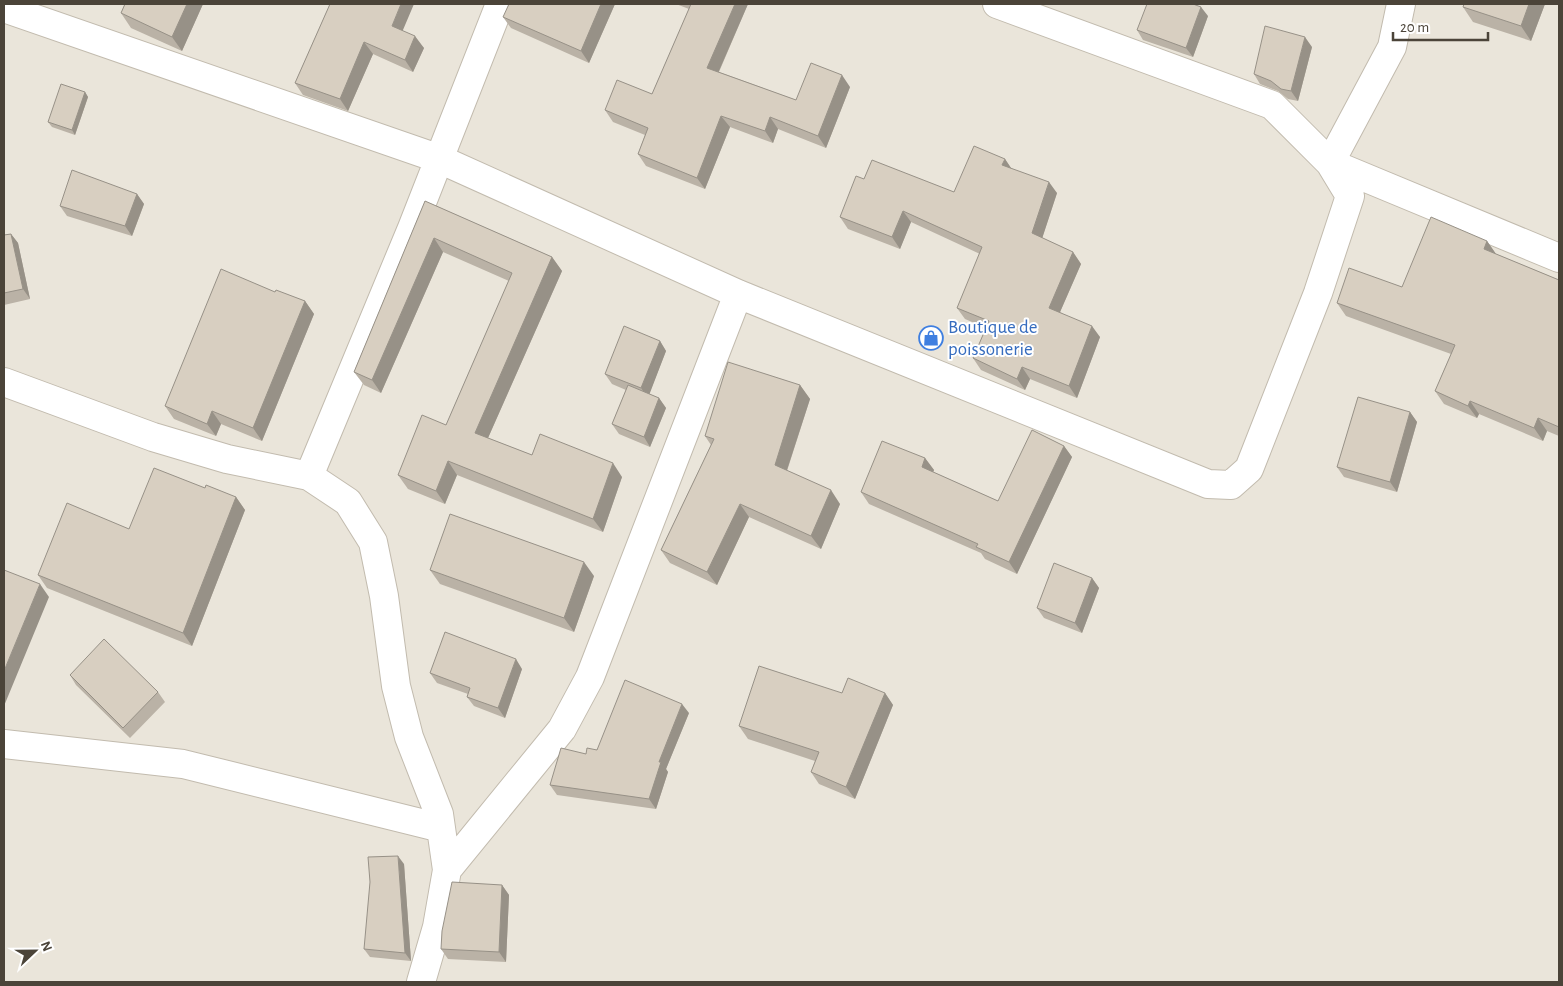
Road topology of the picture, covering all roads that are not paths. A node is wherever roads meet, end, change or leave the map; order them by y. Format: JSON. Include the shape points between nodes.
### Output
{"nodes":[{"id":1,"x":500,"y":4,"type":"edge"},
{"id":2,"x":997,"y":4,"type":"edge"},
{"id":3,"x":1401,"y":4,"type":"edge"},
{"id":4,"x":4,"y":8,"type":"edge"},
{"id":5,"x":437,"y":158,"type":"junction"},
{"id":6,"x":1330,"y":163,"type":"junction"},
{"id":7,"x":1559,"y":258,"type":"edge"},
{"id":8,"x":738,"y":294,"type":"junction"},
{"id":9,"x":4,"y":382,"type":"edge"},
{"id":10,"x":309,"y":476,"type":"junction"},
{"id":11,"x":4,"y":744,"type":"edge"},
{"id":12,"x":441,"y":828,"type":"junction"},
{"id":13,"x":447,"y":870,"type":"junction"},
{"id":14,"x":421,"y":982,"type":"edge"}],
"edges":[{"from":1,"to":5,"type":"street"},
{"from":2,"to":6,"type":"street","via":[[1272,105]]},
{"from":3,"to":6,"type":"street","via":[[1392,47]]},
{"from":4,"to":5,"type":"street"},
{"from":5,"to":8,"type":"street"},
{"from":5,"to":10,"type":"street","via":[[412,228]]},
{"from":6,"to":7,"type":"street"},
{"from":6,"to":8,"type":"street","via":[[1350,196],[1318,293],[1249,469],[1231,485],[1208,484]]},
{"from":8,"to":13,"type":"street","via":[[590,677],[562,728]]},
{"from":9,"to":10,"type":"street","via":[[153,437],[227,460]]},
{"from":10,"to":12,"type":"street","via":[[348,502],[373,542],[396,686],[409,736],[439,814]]},
{"from":11,"to":12,"type":"street","via":[[183,764]]},
{"from":12,"to":13,"type":"street"},
{"from":13,"to":14,"type":"street","via":[[437,927]]}]}
